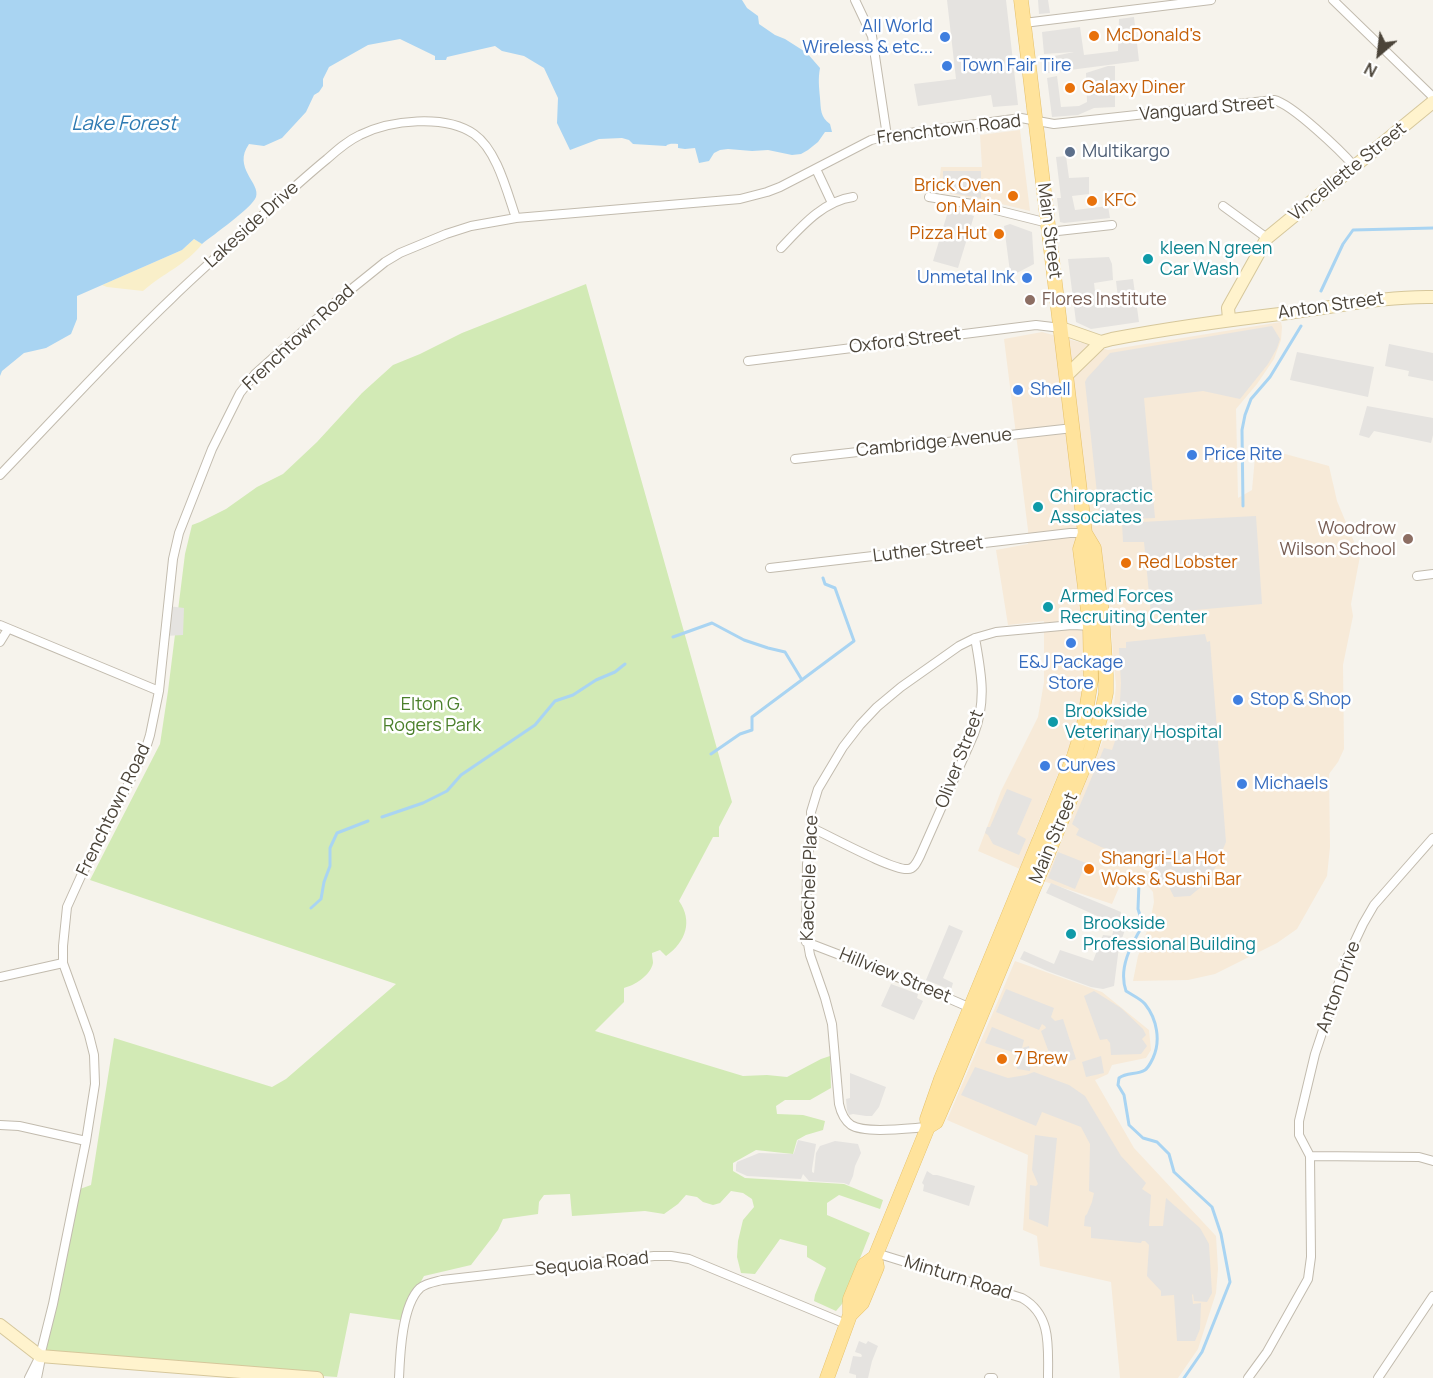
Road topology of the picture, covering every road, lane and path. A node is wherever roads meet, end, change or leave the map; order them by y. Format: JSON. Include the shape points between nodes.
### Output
{"nodes":[{"id":1,"x":855,"y":0,"type":"edge"},
{"id":2,"x":1021,"y":0,"type":"edge"},
{"id":3,"x":1211,"y":0,"type":"edge"},
{"id":4,"x":1333,"y":0,"type":"edge"},
{"id":5,"x":1024,"y":23,"type":"junction"},
{"id":6,"x":1432,"y":104,"type":"edge"},
{"id":7,"x":1036,"y":122,"type":"junction"},
{"id":8,"x":887,"y":136,"type":"junction"},
{"id":9,"x":1354,"y":166,"type":"junction"},
{"id":10,"x":816,"y":169,"type":"junction"},
{"id":11,"x":929,"y":196,"type":"dead end"},
{"id":12,"x":853,"y":197,"type":"dead end"},
{"id":13,"x":832,"y":203,"type":"junction"},
{"id":14,"x":1222,"y":206,"type":"dead end"},
{"id":15,"x":516,"y":218,"type":"junction"},
{"id":16,"x":1112,"y":225,"type":"dead end"},
{"id":17,"x":1049,"y":228,"type":"junction"},
{"id":18,"x":1267,"y":238,"type":"junction"},
{"id":19,"x":781,"y":248,"type":"dead end"},
{"id":20,"x":1433,"y":297,"type":"edge"},
{"id":21,"x":1229,"y":319,"type":"junction"},
{"id":22,"x":1061,"y":328,"type":"junction"},
{"id":23,"x":1101,"y":342,"type":"junction"},
{"id":24,"x":748,"y":361,"type":"dead end"},
{"id":25,"x":1067,"y":375,"type":"junction"},
{"id":26,"x":1073,"y":428,"type":"junction"},
{"id":27,"x":795,"y":459,"type":"dead end"},
{"id":28,"x":0,"y":475,"type":"edge"},
{"id":29,"x":1085,"y":533,"type":"junction"},
{"id":30,"x":770,"y":568,"type":"dead end"},
{"id":31,"x":1433,"y":574,"type":"edge"},
{"id":32,"x":1417,"y":576,"type":"dead end"},
{"id":33,"x":4,"y":627,"type":"edge"},
{"id":34,"x":1096,"y":627,"type":"junction"},
{"id":35,"x":975,"y":638,"type":"junction"},
{"id":36,"x":0,"y":642,"type":"edge"},
{"id":37,"x":159,"y":691,"type":"junction"},
{"id":38,"x":1081,"y":735,"type":"junction"},
{"id":39,"x":1095,"y":737,"type":"junction"},
{"id":40,"x":812,"y":828,"type":"junction"},
{"id":41,"x":1049,"y":834,"type":"junction"},
{"id":42,"x":1433,"y":838,"type":"edge"},
{"id":43,"x":806,"y":942,"type":"junction"},
{"id":44,"x":63,"y":963,"type":"junction"},
{"id":45,"x":0,"y":977,"type":"edge"},
{"id":46,"x":976,"y":1011,"type":"junction"},
{"id":47,"x":0,"y":1125,"type":"edge"},
{"id":48,"x":928,"y":1127,"type":"junction"},
{"id":49,"x":86,"y":1141,"type":"junction"},
{"id":50,"x":1310,"y":1156,"type":"junction"},
{"id":51,"x":1433,"y":1161,"type":"edge"},
{"id":52,"x":875,"y":1255,"type":"junction"},
{"id":53,"x":1433,"y":1296,"type":"edge"},
{"id":54,"x":848,"y":1320,"type":"junction"},
{"id":55,"x":0,"y":1325,"type":"edge"},
{"id":56,"x":40,"y":1356,"type":"junction"},
{"id":57,"x":29,"y":1378,"type":"edge"},
{"id":58,"x":37,"y":1378,"type":"edge"},
{"id":59,"x":317,"y":1378,"type":"edge"},
{"id":60,"x":399,"y":1378,"type":"edge"},
{"id":61,"x":827,"y":1378,"type":"edge"},
{"id":62,"x":1048,"y":1378,"type":"edge"},
{"id":63,"x":1248,"y":1378,"type":"edge"},
{"id":64,"x":1378,"y":1378,"type":"edge"}],
"edges":[{"from":1,"to":8,"type":"street","via":[[872,36]]},
{"from":2,"to":5,"type":"main road","name":"Main Street"},
{"from":3,"to":5,"type":"street"},
{"from":4,"to":6,"type":"street"},
{"from":5,"to":7,"type":"main road","name":"Main Street"},
{"from":6,"to":9,"type":"street","name":"Vincellette Street"},
{"from":7,"to":8,"type":"street","name":"Frenchtown Road","via":[[1021,118]]},
{"from":7,"to":9,"type":"street","name":"Vanguard Street","via":[[1084,122],[1274,100],[1292,109]]},
{"from":7,"to":17,"type":"main road","name":"Main Street"},
{"from":8,"to":10,"type":"street","name":"Frenchtown Road","via":[[871,140]]},
{"from":9,"to":18,"type":"street","name":"Vincellette Street"},
{"from":10,"to":13,"type":"street"},
{"from":10,"to":15,"type":"street","name":"Frenchtown Road","via":[[774,190],[740,200]]},
{"from":11,"to":17,"type":"street","via":[[972,204]]},
{"from":12,"to":13,"type":"street"},
{"from":13,"to":19,"type":"street"},
{"from":14,"to":18,"type":"street"},
{"from":15,"to":28,"type":"street","name":"Lakeside Drive","via":[[493,157],[469,131],[450,124],[421,122],[391,124],[359,135],[319,165],[171,299]]},
{"from":15,"to":37,"type":"street","name":"Frenchtown Road","via":[[471,226],[400,253],[339,299],[255,374],[240,393],[212,449],[179,533]]},
{"from":16,"to":17,"type":"street"},
{"from":17,"to":22,"type":"main road","name":"Main Street"},
{"from":18,"to":21,"type":"street","name":"Vincellette Street","via":[[1228,308]]},
{"from":20,"to":21,"type":"street","name":"Anton Street","via":[[1390,298]]},
{"from":21,"to":23,"type":"street"},
{"from":22,"to":23,"type":"street"},
{"from":22,"to":24,"type":"street","name":"Oxford Street","via":[[1036,325]]},
{"from":22,"to":25,"type":"main road","name":"Main Street"},
{"from":23,"to":25,"type":"street"},
{"from":25,"to":26,"type":"main road","name":"Main Street"},
{"from":26,"to":27,"type":"street","name":"Cambridge Avenue"},
{"from":26,"to":29,"type":"main road","name":"Main Street"},
{"from":29,"to":30,"type":"street","name":"Luther Street"},
{"from":29,"to":34,"type":"main road","name":"Main Street","via":[[1080,549]]},
{"from":31,"to":32,"type":"street"},
{"from":33,"to":36,"type":"street"},
{"from":33,"to":37,"type":"street"},
{"from":34,"to":35,"type":"street","name":"Kaechele Place","via":[[1072,625],[996,632]]},
{"from":34,"to":38,"type":"main road","name":"Main Street"},
{"from":34,"to":39,"type":"main road","name":"Main Street","via":[[1106,693]]},
{"from":35,"to":40,"type":"street","name":"Kaechele Place","via":[[901,687],[860,725],[818,789],[811,812]]},
{"from":35,"to":40,"type":"street","name":"Oliver Street","via":[[983,703],[978,724],[911,869],[890,866]]},
{"from":37,"to":44,"type":"street","name":"Frenchtown Road","via":[[146,748],[67,907]]},
{"from":38,"to":39,"type":"main road"},
{"from":38,"to":41,"type":"main road","name":"Main Street"},
{"from":39,"to":41,"type":"main road","name":"Main Street"},
{"from":40,"to":43,"type":"street","name":"Kaechele Place","via":[[807,864]]},
{"from":41,"to":46,"type":"main road","name":"Main Street"},
{"from":42,"to":50,"type":"street","name":"Anton Drive","via":[[1374,905],[1347,958],[1315,1054],[1299,1120],[1299,1135]]},
{"from":43,"to":46,"type":"street","name":"Hillview Street"},
{"from":43,"to":48,"type":"street","name":"Kaechele Place","via":[[832,1024],[839,1104],[844,1119],[864,1130]]},
{"from":44,"to":45,"type":"street"},
{"from":44,"to":49,"type":"street","name":"Frenchtown Road","via":[[94,1055],[95,1084]]},
{"from":46,"to":48,"type":"main road","name":"Main Street","via":[[930,1109]]},
{"from":47,"to":49,"type":"street"},
{"from":48,"to":52,"type":"main road","name":"Main Street"},
{"from":49,"to":56,"type":"street","name":"Frenchtown Road"},
{"from":50,"to":51,"type":"street","via":[[1419,1157]]},
{"from":50,"to":63,"type":"street","name":"Anton Drive","via":[[1308,1280]]},
{"from":52,"to":54,"type":"main road","name":"Main Street","via":[[877,1268],[862,1303]]},
{"from":52,"to":62,"type":"street","name":"Minturn Road","via":[[1030,1303],[1046,1328]]},
{"from":53,"to":64,"type":"street"},
{"from":54,"to":60,"type":"street","name":"Sequoia Road","via":[[689,1259],[671,1256],[442,1280],[422,1287],[410,1304]]},
{"from":54,"to":61,"type":"main road","name":"Main Street"},
{"from":55,"to":56,"type":"street"},
{"from":56,"to":57,"type":"street","name":"Frenchtown Road"},
{"from":56,"to":58,"type":"street"},
{"from":56,"to":59,"type":"street"}]}
